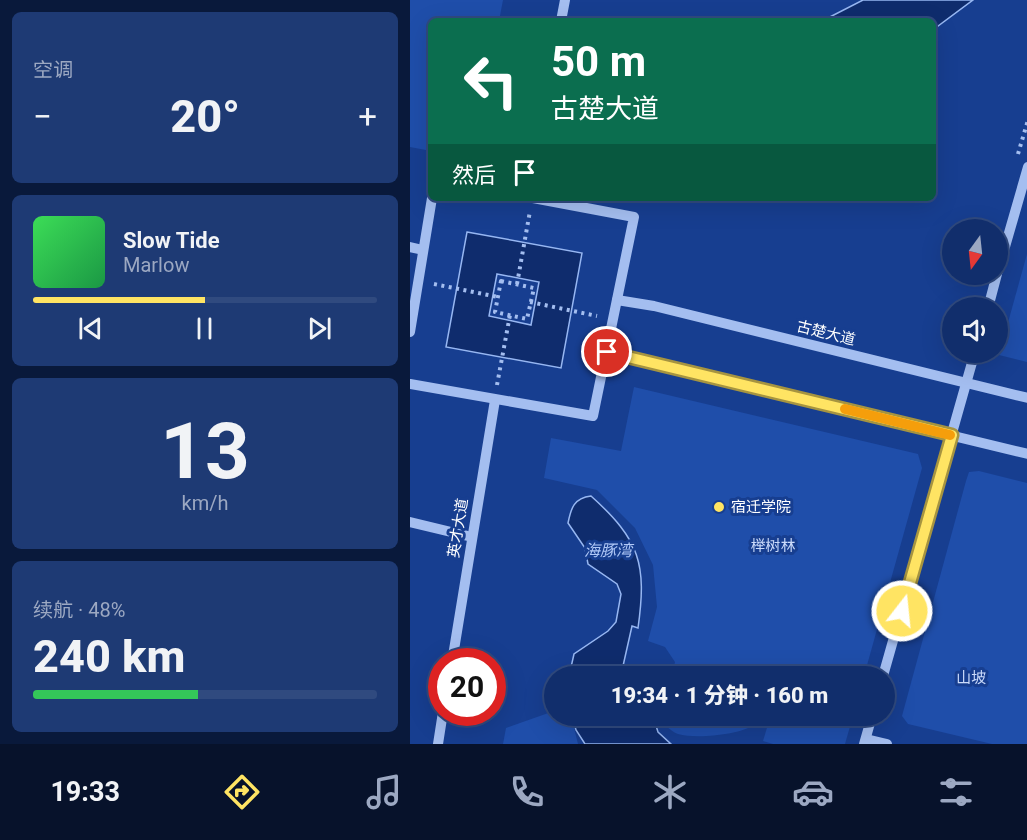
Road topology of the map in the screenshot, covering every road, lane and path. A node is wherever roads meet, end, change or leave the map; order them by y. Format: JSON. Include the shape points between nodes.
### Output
{"nodes":[{"id":1,"x":565,"y":0,"type":"edge"},
{"id":2,"x":562,"y":18,"type":"edge"},
{"id":3,"x":1028,"y":167,"type":"edge"},
{"id":4,"x":431,"y":201,"type":"edge"},
{"id":5,"x":549,"y":201,"type":"edge"},
{"id":6,"x":529,"y":214,"type":"dead end"},
{"id":7,"x":1008,"y":238,"type":"edge"},
{"id":8,"x":410,"y":247,"type":"edge"},
{"id":9,"x":423,"y":250,"type":"junction"},
{"id":10,"x":435,"y":284,"type":"dead end"},
{"id":11,"x":517,"y":284,"type":"junction"},
{"id":12,"x":498,"y":297,"type":"junction"},
{"id":13,"x":617,"y":300,"type":"junction"},
{"id":14,"x":530,"y":302,"type":"junction"},
{"id":15,"x":412,"y":310,"type":"edge"},
{"id":16,"x":510,"y":315,"type":"junction"},
{"id":17,"x":591,"y":315,"type":"dead end"},
{"id":18,"x":410,"y":332,"type":"edge"},
{"id":19,"x":607,"y":352,"type":"junction"},
{"id":20,"x":972,"y":363,"type":"edge"},
{"id":21,"x":499,"y":374,"type":"dead end"},
{"id":22,"x":967,"y":383,"type":"junction"},
{"id":23,"x":410,"y":384,"type":"edge"},
{"id":24,"x":1028,"y":398,"type":"edge"},
{"id":25,"x":495,"y":400,"type":"junction"},
{"id":26,"x":952,"y":435,"type":"junction"},
{"id":27,"x":1028,"y":454,"type":"edge"},
{"id":28,"x":410,"y":522,"type":"edge"},
{"id":29,"x":472,"y":537,"type":"junction"},
{"id":30,"x":454,"y":648,"type":"edge"},
{"id":31,"x":886,"y":666,"type":"edge"},
{"id":32,"x":441,"y":726,"type":"edge"},
{"id":33,"x":869,"y":726,"type":"edge"},
{"id":34,"x":865,"y":741,"type":"edge"},
{"id":35,"x":438,"y":744,"type":"edge"},
{"id":36,"x":887,"y":744,"type":"edge"}],
"edges":[{"from":1,"to":2,"type":"lane"},
{"from":3,"to":7,"type":"lane"},
{"from":4,"to":9,"type":"lane"},
{"from":5,"to":13,"type":"lane","via":[[634,217]]},
{"from":6,"to":11,"type":"path"},
{"from":8,"to":9,"type":"lane"},
{"from":9,"to":15,"type":"lane"},
{"from":10,"to":12,"type":"path"},
{"from":11,"to":12,"type":"path","via":[[501,281]]},
{"from":11,"to":14,"type":"path","via":[[533,288]]},
{"from":12,"to":16,"type":"path","via":[[495,312]]},
{"from":13,"to":19,"type":"lane"},
{"from":13,"to":22,"type":"lane","name":"古楚大道"},
{"from":14,"to":16,"type":"path","via":[[527,319]]},
{"from":14,"to":17,"type":"path"},
{"from":15,"to":18,"type":"lane"},
{"from":16,"to":21,"type":"path"},
{"from":19,"to":25,"type":"lane","via":[[593,416]]},
{"from":19,"to":26,"type":"lane"},
{"from":20,"to":22,"type":"lane"},
{"from":22,"to":24,"type":"lane","name":"古楚大道"},
{"from":22,"to":26,"type":"lane"},
{"from":23,"to":25,"type":"lane"},
{"from":25,"to":29,"type":"lane","name":"英才大道"},
{"from":26,"to":27,"type":"lane"},
{"from":26,"to":31,"type":"lane"},
{"from":28,"to":29,"type":"lane"},
{"from":29,"to":30,"type":"lane","name":"英才大道"},
{"from":32,"to":35,"type":"lane"},
{"from":33,"to":34,"type":"lane"},
{"from":34,"to":36,"type":"lane"}]}
